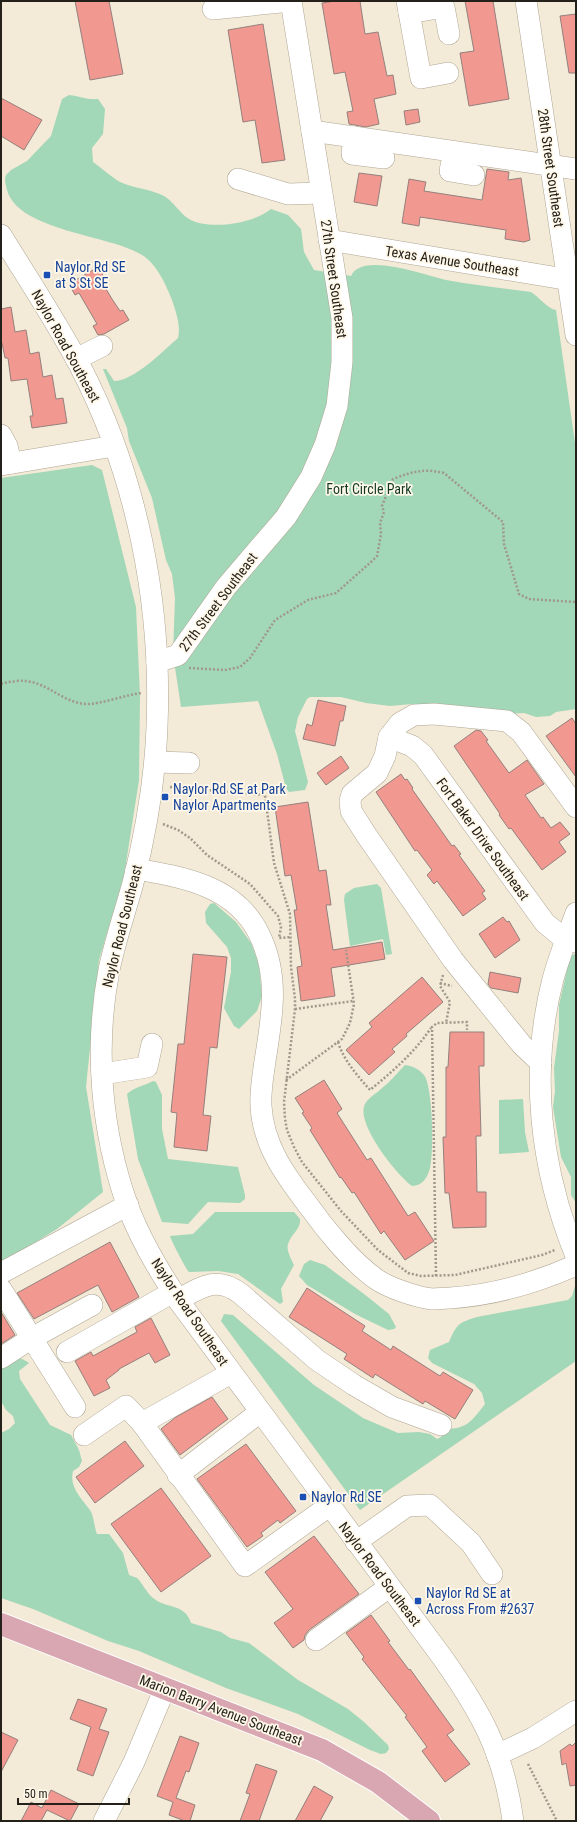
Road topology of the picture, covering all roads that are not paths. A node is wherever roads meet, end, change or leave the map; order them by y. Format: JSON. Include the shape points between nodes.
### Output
{"nodes":[{"id":1,"x":291,"y":1,"type":"edge"},
{"id":2,"x":526,"y":1,"type":"edge"},
{"id":3,"x":408,"y":7,"type":"edge"},
{"id":4,"x":213,"y":9,"type":"dead end"},
{"id":5,"x":449,"y":34,"type":"dead end"},
{"id":6,"x":448,"y":74,"type":"dead end"},
{"id":7,"x":312,"y":131,"type":"junction"},
{"id":8,"x":354,"y":137,"type":"junction"},
{"id":9,"x":454,"y":152,"type":"junction"},
{"id":10,"x":384,"y":158,"type":"dead end"},
{"id":11,"x":551,"y":166,"type":"junction"},
{"id":12,"x":576,"y":169,"type":"edge"},
{"id":13,"x":474,"y":175,"type":"dead end"},
{"id":14,"x":238,"y":179,"type":"dead end"},
{"id":15,"x":321,"y":193,"type":"junction"},
{"id":16,"x":1,"y":235,"type":"edge"},
{"id":17,"x":329,"y":240,"type":"junction"},
{"id":18,"x":572,"y":280,"type":"edge"},
{"id":19,"x":576,"y":335,"type":"edge"},
{"id":20,"x":102,"y":346,"type":"dead end"},
{"id":21,"x":76,"y":359,"type":"junction"},
{"id":22,"x":1,"y":435,"type":"edge"},
{"id":23,"x":114,"y":446,"type":"junction"},
{"id":24,"x":6,"y":464,"type":"edge"},
{"id":25,"x":157,"y":662,"type":"junction"},
{"id":26,"x":389,"y":737,"type":"junction"},
{"id":27,"x":155,"y":762,"type":"junction"},
{"id":28,"x":189,"y":763,"type":"dead end"},
{"id":29,"x":576,"y":807,"type":"edge"},
{"id":30,"x":136,"y":869,"type":"junction"},
{"id":31,"x":576,"y":913,"type":"edge"},
{"id":32,"x":571,"y":941,"type":"edge"},
{"id":33,"x":152,"y":1044,"type":"dead end"},
{"id":34,"x":541,"y":1063,"type":"junction"},
{"id":35,"x":102,"y":1074,"type":"junction"},
{"id":36,"x":128,"y":1205,"type":"junction"},
{"id":37,"x":572,"y":1264,"type":"edge"},
{"id":38,"x":1,"y":1273,"type":"edge"},
{"id":39,"x":1,"y":1289,"type":"edge"},
{"id":40,"x":175,"y":1296,"type":"junction"},
{"id":41,"x":92,"y":1305,"type":"dead end"},
{"id":42,"x":32,"y":1338,"type":"junction"},
{"id":43,"x":67,"y":1352,"type":"dead end"},
{"id":44,"x":1,"y":1358,"type":"edge"},
{"id":45,"x":231,"y":1373,"type":"junction"},
{"id":46,"x":75,"y":1407,"type":"dead end"},
{"id":47,"x":260,"y":1412,"type":"junction"},
{"id":48,"x":142,"y":1423,"type":"junction"},
{"id":49,"x":441,"y":1425,"type":"dead end"},
{"id":50,"x":84,"y":1435,"type":"dead end"},
{"id":51,"x":178,"y":1475,"type":"junction"},
{"id":52,"x":329,"y":1506,"type":"junction"},
{"id":53,"x":356,"y":1542,"type":"junction"},
{"id":54,"x":492,"y":1574,"type":"dead end"},
{"id":55,"x":390,"y":1588,"type":"junction"},
{"id":56,"x":1,"y":1624,"type":"edge"},
{"id":57,"x":316,"y":1640,"type":"dead end"},
{"id":58,"x":165,"y":1688,"type":"junction"},
{"id":59,"x":576,"y":1711,"type":"edge"},
{"id":60,"x":498,"y":1755,"type":"junction"},
{"id":61,"x":104,"y":1821,"type":"edge"},
{"id":62,"x":429,"y":1821,"type":"edge"},
{"id":63,"x":513,"y":1821,"type":"edge"}],
"edges":[{"from":1,"to":4,"type":"street"},
{"from":1,"to":7,"type":"street","name":"27th Street Southeast"},
{"from":2,"to":11,"type":"street","name":"28th Street Southeast"},
{"from":3,"to":5,"type":"street","via":[[444,7]]},
{"from":3,"to":6,"type":"street","via":[[421,78]]},
{"from":7,"to":8,"type":"street"},
{"from":7,"to":15,"type":"street","name":"27th Street Southeast"},
{"from":8,"to":9,"type":"street"},
{"from":8,"to":10,"type":"street","via":[[352,154]]},
{"from":9,"to":11,"type":"street"},
{"from":9,"to":13,"type":"street","via":[[450,171]]},
{"from":11,"to":12,"type":"street"},
{"from":11,"to":18,"type":"street","name":"28th Street Southeast"},
{"from":14,"to":15,"type":"street","via":[[288,194]]},
{"from":15,"to":17,"type":"street","name":"27th Street Southeast"},
{"from":16,"to":21,"type":"street","name":"Naylor Road Southeast"},
{"from":17,"to":18,"type":"street","name":"Texas Avenue Southeast"},
{"from":17,"to":25,"type":"street","name":"27th Street Southeast","via":[[340,303],[343,347],[337,406],[321,456],[292,507],[223,591],[178,655]]},
{"from":18,"to":19,"type":"street","name":"28th Street Southeast"},
{"from":20,"to":21,"type":"street"},
{"from":21,"to":23,"type":"street","name":"Naylor Road Southeast","via":[[98,404]]},
{"from":22,"to":24,"type":"street","via":[[7,446]]},
{"from":23,"to":24,"type":"street"},
{"from":23,"to":25,"type":"street","name":"Naylor Road Southeast","via":[[129,492],[144,553],[153,611]]},
{"from":25,"to":27,"type":"street","name":"Naylor Road Southeast","via":[[158,725]]},
{"from":26,"to":29,"type":"street","via":[[400,723],[414,715],[434,714],[507,721],[521,732]]},
{"from":26,"to":32,"type":"street","name":"Fort Baker Drive Southeast","via":[[412,746],[423,755],[545,923]]},
{"from":26,"to":34,"type":"street","via":[[385,756],[377,773],[352,794],[351,810],[453,960],[522,1045]]},
{"from":27,"to":28,"type":"street"},
{"from":27,"to":30,"type":"street","name":"Naylor Road Southeast","via":[[145,833]]},
{"from":30,"to":35,"type":"street","name":"Naylor Road Southeast","via":[[114,948],[108,980],[102,1034]]},
{"from":30,"to":37,"type":"street","via":[[199,882],[223,894],[242,910],[258,932],[268,954],[272,972],[272,1012],[261,1088],[264,1126],[271,1150],[283,1172],[356,1261],[377,1279],[405,1292],[432,1299],[502,1291],[547,1278]]},
{"from":31,"to":32,"type":"street"},
{"from":32,"to":34,"type":"street","via":[[553,979]]},
{"from":33,"to":35,"type":"street","via":[[147,1067]]},
{"from":34,"to":37,"type":"street","via":[[541,1112],[548,1170]]},
{"from":35,"to":36,"type":"street","name":"Naylor Road Southeast","via":[[107,1126]]},
{"from":36,"to":38,"type":"street"},
{"from":36,"to":40,"type":"street","name":"Naylor Road Southeast","via":[[154,1260]]},
{"from":39,"to":42,"type":"street"},
{"from":40,"to":43,"type":"street"},
{"from":40,"to":45,"type":"street","name":"Naylor Road Southeast"},
{"from":40,"to":49,"type":"street","via":[[203,1286],[228,1286],[241,1294],[317,1360],[354,1385],[392,1407]]},
{"from":41,"to":42,"type":"street"},
{"from":42,"to":44,"type":"street"},
{"from":42,"to":46,"type":"street"},
{"from":45,"to":47,"type":"street","name":"Naylor Road Southeast"},
{"from":45,"to":48,"type":"street"},
{"from":47,"to":51,"type":"street"},
{"from":47,"to":52,"type":"street","name":"Naylor Road Southeast"},
{"from":48,"to":50,"type":"street","via":[[126,1406]]},
{"from":48,"to":51,"type":"street"},
{"from":51,"to":52,"type":"street","via":[[245,1566]]},
{"from":52,"to":53,"type":"street","name":"Naylor Road Southeast"},
{"from":53,"to":54,"type":"street","via":[[407,1506],[430,1505],[470,1543]]},
{"from":53,"to":55,"type":"street","name":"Naylor Road Southeast"},
{"from":55,"to":57,"type":"street"},
{"from":55,"to":60,"type":"street","name":"Naylor Road Southeast","via":[[466,1691],[482,1718]]},
{"from":56,"to":58,"type":"main road","name":"Marion Barry Avenue Southeast"},
{"from":58,"to":61,"type":"street","via":[[134,1762]]},
{"from":58,"to":62,"type":"main road","name":"Marion Barry Avenue Southeast","via":[[304,1742],[338,1758],[386,1787]]},
{"from":59,"to":60,"type":"street","via":[[533,1738]]},
{"from":60,"to":63,"type":"street","name":"Naylor Road Southeast"}]}
